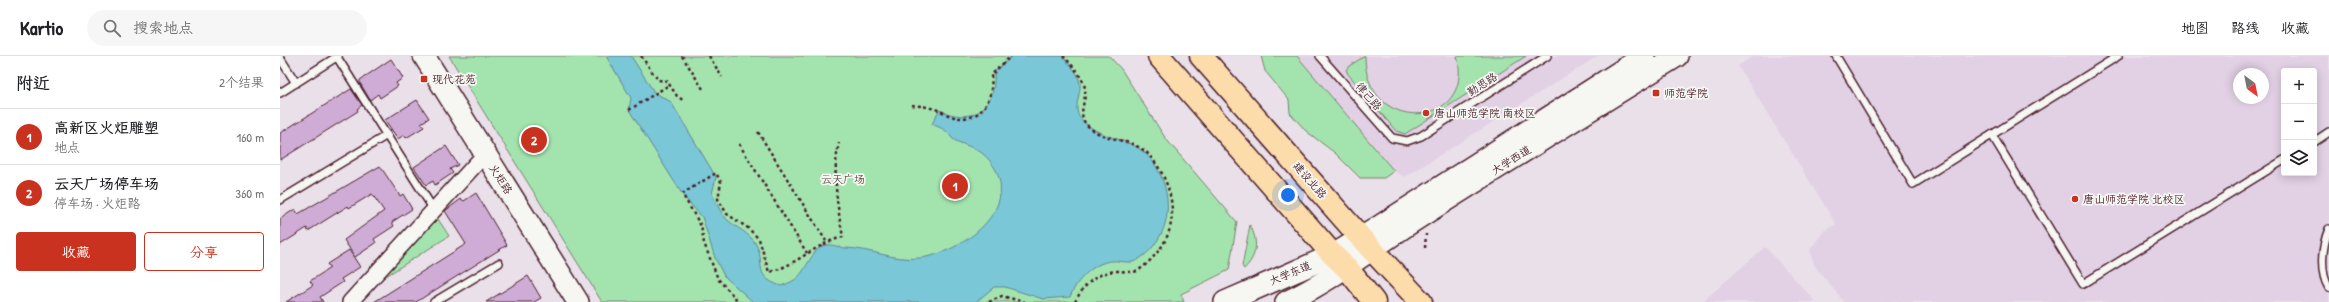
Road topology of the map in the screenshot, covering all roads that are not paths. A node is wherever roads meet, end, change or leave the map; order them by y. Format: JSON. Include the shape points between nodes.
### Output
{"nodes":[{"id":1,"x":337,"y":56,"type":"edge"},
{"id":2,"x":424,"y":56,"type":"edge"},
{"id":3,"x":1159,"y":56,"type":"edge"},
{"id":4,"x":1201,"y":56,"type":"edge"},
{"id":5,"x":1320,"y":56,"type":"edge"},
{"id":6,"x":1547,"y":56,"type":"edge"},
{"id":7,"x":1644,"y":56,"type":"edge"},
{"id":8,"x":1676,"y":56,"type":"edge"},
{"id":9,"x":1836,"y":56,"type":"edge"},
{"id":10,"x":2118,"y":56,"type":"edge"},
{"id":11,"x":280,"y":58,"type":"edge"},
{"id":12,"x":296,"y":83,"type":"junction"},
{"id":13,"x":280,"y":93,"type":"edge"},
{"id":14,"x":2329,"y":132,"type":"edge"},
{"id":15,"x":387,"y":135,"type":"junction"},
{"id":16,"x":1992,"y":135,"type":"junction"},
{"id":17,"x":2317,"y":140,"type":"edge"},
{"id":18,"x":1407,"y":141,"type":"joint"},
{"id":19,"x":485,"y":154,"type":"junction"},
{"id":20,"x":2281,"y":162,"type":"edge"},
{"id":21,"x":280,"y":200,"type":"edge"},
{"id":22,"x":434,"y":210,"type":"junction"},
{"id":23,"x":2329,"y":229,"type":"edge"},
{"id":24,"x":1367,"y":244,"type":"junction"},
{"id":25,"x":1340,"y":261,"type":"junction"},
{"id":26,"x":499,"y":263,"type":"dead end"},
{"id":27,"x":2329,"y":288,"type":"edge"},
{"id":28,"x":350,"y":302,"type":"edge"},
{"id":29,"x":434,"y":302,"type":"edge"},
{"id":30,"x":578,"y":302,"type":"edge"},
{"id":31,"x":1225,"y":302,"type":"edge"},
{"id":32,"x":1286,"y":302,"type":"edge"},
{"id":33,"x":1374,"y":302,"type":"edge"},
{"id":34,"x":1421,"y":302,"type":"edge"}],
"edges":[{"from":1,"to":12,"type":"lane"},
{"from":1,"to":15,"type":"lane"},
{"from":2,"to":19,"type":"main road","name":"火炬路"},
{"from":3,"to":25,"type":"main road"},
{"from":4,"to":24,"type":"main road","name":"建设北路"},
{"from":5,"to":18,"type":"lane","name":"律己路","via":[[1392,138]]},
{"from":6,"to":18,"type":"lane","name":"勤思路","via":[[1421,136]]},
{"from":7,"to":24,"type":"main road","name":"大学西道"},
{"from":8,"to":24,"type":"main road","name":"大学西道","via":[[1414,221]]},
{"from":9,"to":16,"type":"lane","via":[[1913,184]]},
{"from":10,"to":16,"type":"lane"},
{"from":11,"to":12,"type":"lane"},
{"from":12,"to":13,"type":"lane"},
{"from":14,"to":17,"type":"lane"},
{"from":15,"to":21,"type":"lane"},
{"from":15,"to":22,"type":"lane"},
{"from":16,"to":20,"type":"lane","via":[[2083,284]]},
{"from":19,"to":22,"type":"street"},
{"from":19,"to":30,"type":"main road","name":"火炬路"},
{"from":22,"to":28,"type":"street"},
{"from":23,"to":27,"type":"lane","via":[[2323,260]]},
{"from":24,"to":25,"type":"main road","name":"大学西道"},
{"from":24,"to":34,"type":"main road","name":"建设北路"},
{"from":25,"to":31,"type":"main road","name":"大学东道"},
{"from":25,"to":32,"type":"main road","name":"大学东道","via":[[1309,291]]},
{"from":25,"to":33,"type":"main road"},
{"from":26,"to":29,"type":"lane"}]}
